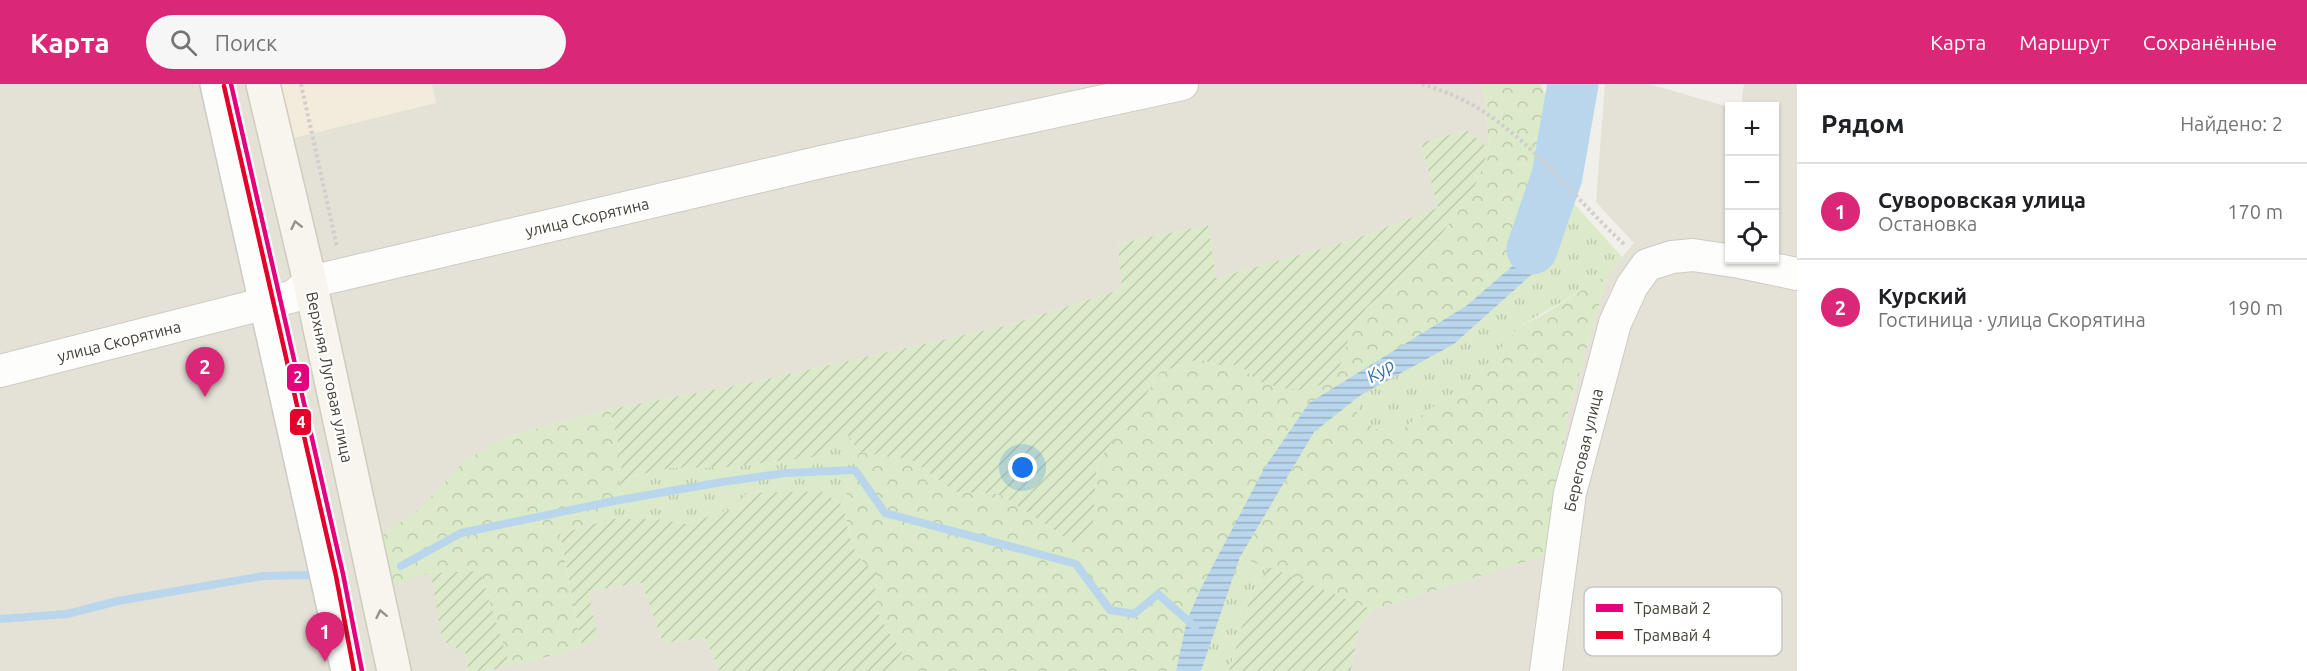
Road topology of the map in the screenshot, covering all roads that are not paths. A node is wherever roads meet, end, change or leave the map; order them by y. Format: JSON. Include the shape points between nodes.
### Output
{"nodes":[{"id":1,"x":217,"y":84,"type":"edge"},
{"id":2,"x":263,"y":84,"type":"edge"},
{"id":3,"x":1182,"y":84,"type":"edge"},
{"id":4,"x":1797,"y":274,"type":"edge"},
{"id":5,"x":310,"y":282,"type":"junction"},
{"id":6,"x":266,"y":304,"type":"junction"},
{"id":7,"x":0,"y":371,"type":"edge"},
{"id":8,"x":348,"y":671,"type":"edge"},
{"id":9,"x":394,"y":671,"type":"edge"},
{"id":10,"x":1546,"y":671,"type":"edge"}],
"edges":[{"from":1,"to":6,"type":"street"},
{"from":5,"to":2,"type":"main road","name":"Верхняя Луговая улица","one_way":true},
{"from":3,"to":5,"type":"street","name":"улица Скорятина","via":[[822,162]]},
{"from":4,"to":10,"type":"street","name":"Береговая улица","via":[[1693,255],[1660,261],[1632,286],[1614,324],[1570,493]]},
{"from":5,"to":6,"type":"street","name":"улица Скорятина","via":[[294,296]]},
{"from":9,"to":5,"type":"main road","name":"Верхняя Луговая улица","one_way":true},
{"from":6,"to":7,"type":"street","name":"улица Скорятина"},
{"from":6,"to":8,"type":"street"}]}
